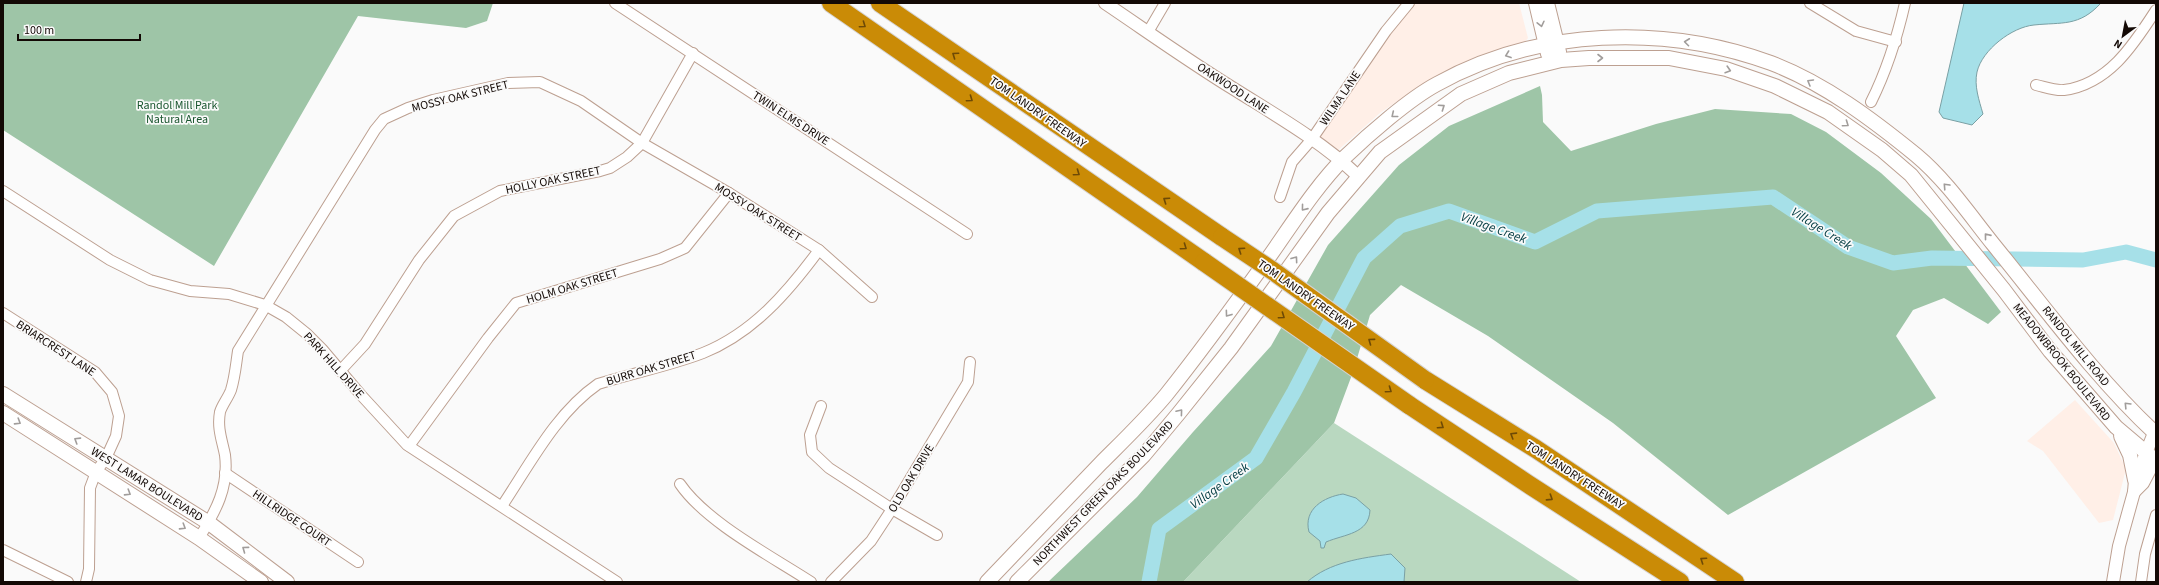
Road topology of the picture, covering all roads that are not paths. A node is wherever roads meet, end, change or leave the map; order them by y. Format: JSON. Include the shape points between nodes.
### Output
{"nodes":[{"id":1,"x":615,"y":3,"type":"edge"},
{"id":2,"x":831,"y":3,"type":"edge"},
{"id":3,"x":880,"y":3,"type":"edge"},
{"id":4,"x":1105,"y":3,"type":"edge"},
{"id":5,"x":1165,"y":3,"type":"edge"},
{"id":6,"x":1409,"y":3,"type":"edge"},
{"id":7,"x":1536,"y":3,"type":"edge"},
{"id":8,"x":1547,"y":3,"type":"edge"},
{"id":9,"x":1810,"y":3,"type":"edge"},
{"id":10,"x":1905,"y":3,"type":"edge"},
{"id":11,"x":2156,"y":10,"type":"edge"},
{"id":12,"x":1148,"y":32,"type":"junction"},
{"id":13,"x":1896,"y":42,"type":"junction"},
{"id":14,"x":1551,"y":44,"type":"junction"},
{"id":15,"x":693,"y":53,"type":"junction"},
{"id":16,"x":1555,"y":61,"type":"junction"},
{"id":17,"x":2036,"y":85,"type":"dead end"},
{"id":18,"x":1871,"y":102,"type":"dead end"},
{"id":19,"x":1312,"y":139,"type":"junction"},
{"id":20,"x":642,"y":143,"type":"junction"},
{"id":21,"x":1342,"y":160,"type":"junction"},
{"id":22,"x":1358,"y":176,"type":"junction"},
{"id":23,"x":3,"y":191,"type":"edge"},
{"id":24,"x":729,"y":193,"type":"junction"},
{"id":25,"x":1280,"y":197,"type":"dead end"},
{"id":26,"x":1971,"y":216,"type":"joint"},
{"id":27,"x":967,"y":234,"type":"dead end"},
{"id":28,"x":818,"y":250,"type":"junction"},
{"id":29,"x":1976,"y":256,"type":"joint"},
{"id":30,"x":872,"y":297,"type":"dead end"},
{"id":31,"x":265,"y":305,"type":"junction"},
{"id":32,"x":3,"y":313,"type":"edge"},
{"id":33,"x":970,"y":362,"type":"dead end"},
{"id":34,"x":340,"y":371,"type":"junction"},
{"id":35,"x":3,"y":394,"type":"edge"},
{"id":36,"x":821,"y":406,"type":"dead end"},
{"id":37,"x":3,"y":413,"type":"edge"},
{"id":38,"x":2116,"y":427,"type":"junction"},
{"id":39,"x":2155,"y":432,"type":"edge"},
{"id":40,"x":409,"y":446,"type":"junction"},
{"id":41,"x":106,"y":458,"type":"junction"},
{"id":42,"x":2153,"y":458,"type":"edge"},
{"id":43,"x":96,"y":472,"type":"junction"},
{"id":44,"x":226,"y":473,"type":"junction"},
{"id":45,"x":680,"y":484,"type":"dead end"},
{"id":46,"x":2134,"y":486,"type":"junction"},
{"id":47,"x":502,"y":506,"type":"junction"},
{"id":48,"x":892,"y":509,"type":"junction"},
{"id":49,"x":2156,"y":515,"type":"edge"},
{"id":50,"x":209,"y":523,"type":"junction"},
{"id":51,"x":937,"y":535,"type":"dead end"},
{"id":52,"x":199,"y":538,"type":"junction"},
{"id":53,"x":3,"y":550,"type":"edge"},
{"id":54,"x":358,"y":562,"type":"dead end"},
{"id":55,"x":264,"y":563,"type":"junction"},
{"id":56,"x":255,"y":580,"type":"edge"},
{"id":57,"x":68,"y":582,"type":"edge"},
{"id":58,"x":86,"y":582,"type":"edge"},
{"id":59,"x":287,"y":582,"type":"edge"},
{"id":60,"x":617,"y":582,"type":"edge"},
{"id":61,"x":811,"y":582,"type":"edge"},
{"id":62,"x":831,"y":582,"type":"edge"},
{"id":63,"x":988,"y":582,"type":"edge"},
{"id":64,"x":1017,"y":582,"type":"edge"},
{"id":65,"x":1680,"y":582,"type":"edge"},
{"id":66,"x":1735,"y":582,"type":"edge"},
{"id":67,"x":2113,"y":582,"type":"edge"},
{"id":68,"x":2141,"y":582,"type":"edge"}],
"edges":[{"from":1,"to":15,"type":"street","name":"TWIN ELMS DRIVE"},
{"from":2,"to":65,"type":"highway","one_way":true,"bridge":true,"via":[[1409,404]]},
{"from":66,"to":3,"type":"highway","name":"TOM LANDRY FREEWAY","one_way":true,"bridge":true,"via":[[1536,449],[1425,380],[1272,271]]},
{"from":4,"to":12,"type":"street","name":"OAKWOOD LANE"},
{"from":5,"to":12,"type":"street"},
{"from":6,"to":19,"type":"street","name":"WILMA LANE","via":[[1386,31]]},
{"from":7,"to":14,"type":"main road","one_way":true},
{"from":8,"to":14,"type":"main road"},
{"from":9,"to":13,"type":"street","via":[[1856,31]]},
{"from":10,"to":13,"type":"street"},
{"from":11,"to":17,"type":"street","via":[[2124,58],[2101,74],[2083,85],[2063,90]]},
{"from":12,"to":19,"type":"street","name":"OAKWOOD LANE"},
{"from":13,"to":18,"type":"street"},
{"from":14,"to":16,"type":"main road"},
{"from":14,"to":21,"type":"main road","name":"NORTHWEST GREEN OAKS BOULEVARD","one_way":true,"via":[[1523,49],[1435,84]]},
{"from":26,"to":14,"type":"main road","name":"NORTHWEST GREEN OAKS BOULEVARD","one_way":true,"via":[[1921,160],[1876,123],[1808,80],[1772,64],[1701,44],[1656,38],[1604,37]]},
{"from":15,"to":20,"type":"street","name":"HOLLY OAK STREET"},
{"from":15,"to":27,"type":"street","name":"TWIN ELMS DRIVE"},
{"from":22,"to":16,"type":"main road","name":"NORTHWEST GREEN OAKS BOULEVARD","one_way":true,"via":[[1380,152],[1461,94],[1509,73]]},
{"from":16,"to":29,"type":"main road","name":"NORTHWEST GREEN OAKS BOULEVARD","one_way":true,"via":[[1589,58],[1669,58],[1726,69],[1775,86],[1828,112],[1882,150],[1910,176]]},
{"from":19,"to":21,"type":"street","name":"OAKWOOD LANE"},
{"from":19,"to":25,"type":"street","name":"WILMA LANE","via":[[1292,162]]},
{"from":20,"to":24,"type":"street","name":"MOSSY OAK STREET"},
{"from":20,"to":31,"type":"street","name":"MOSSY OAK STREET","via":[[581,101],[540,82],[508,83],[408,108],[384,119],[375,130]]},
{"from":20,"to":34,"type":"street","name":"HOLLY OAK STREET","via":[[610,168],[500,191],[454,216],[419,260],[365,344]]},
{"from":21,"to":22,"type":"street","name":"OAKWOOD LANE"},
{"from":21,"to":63,"type":"main road","name":"NORTHWEST GREEN OAKS BOULEVARD","one_way":true,"via":[[1164,396]]},
{"from":64,"to":22,"type":"main road","name":"NORTHWEST GREEN OAKS BOULEVARD","one_way":true,"via":[[1144,455],[1231,348],[1328,213]]},
{"from":23,"to":31,"type":"street","name":"PARK HILL DRIVE","via":[[110,260],[150,280],[190,291],[229,294]]},
{"from":24,"to":28,"type":"street","name":"MOSSY OAK STREET"},
{"from":24,"to":40,"type":"street","name":"HOLM OAK STREET","via":[[685,248],[660,259],[516,303]]},
{"from":39,"to":26,"type":"main road","name":"RANDOL MILL ROAD","one_way":true,"via":[[2100,378]]},
{"from":28,"to":30,"type":"street","name":"MOSSY OAK STREET"},
{"from":28,"to":47,"type":"street","name":"BURR OAK STREET","via":[[769,309],[740,333],[703,353],[598,384],[583,395],[558,424]]},
{"from":29,"to":38,"type":"main road","name":"MEADOWBROOK BOULEVARD","via":[[2050,351]]},
{"from":31,"to":34,"type":"street","name":"PARK HILL DRIVE","via":[[308,334]]},
{"from":31,"to":44,"type":"street","name":"MOSSY OAK STREET","via":[[238,351],[236,372],[220,412],[219,434]]},
{"from":32,"to":41,"type":"street","name":"BRIARCREST LANE","via":[[95,372],[107,384],[119,416],[116,436]]},
{"from":33,"to":48,"type":"street","name":"OLD OAK DRIVE","via":[[968,382]]},
{"from":34,"to":40,"type":"street","name":"PARK HILL DRIVE"},
{"from":41,"to":35,"type":"main road","name":"WEST LAMAR BOULEVARD","one_way":true},
{"from":36,"to":48,"type":"street","via":[[810,435],[812,452],[829,468]]},
{"from":37,"to":43,"type":"main road","name":"WEST LAMAR BOULEVARD","one_way":true},
{"from":38,"to":42,"type":"main road","name":"MEADOWBROOK BOULEVARD"},
{"from":38,"to":46,"type":"main road","via":[[2130,455]]},
{"from":39,"to":42,"type":"street","name":"RANDOL MILL ROAD"},
{"from":40,"to":47,"type":"street","name":"PARK HILL DRIVE"},
{"from":41,"to":43,"type":"street","name":"BRIARCREST LANE"},
{"from":41,"to":50,"type":"main road","name":"WEST LAMAR BOULEVARD"},
{"from":42,"to":46,"type":"street","name":"RANDOL MILL ROAD"},
{"from":43,"to":52,"type":"main road","name":"WEST LAMAR BOULEVARD","one_way":true},
{"from":43,"to":58,"type":"street","name":"BRIARCREST LANE","via":[[90,488],[89,569]]},
{"from":44,"to":50,"type":"street","name":"MOSSY OAK STREET","via":[[220,502]]},
{"from":44,"to":54,"type":"street","name":"HILLRIDGE COURT"},
{"from":45,"to":61,"type":"street","via":[[688,496],[715,519]]},
{"from":46,"to":67,"type":"street","name":"RANDOL MILL ROAD"},
{"from":47,"to":60,"type":"street","name":"PARK HILL DRIVE"},
{"from":48,"to":51,"type":"street"},
{"from":48,"to":62,"type":"street","name":"OLD OAK DRIVE","via":[[871,541]]},
{"from":49,"to":68,"type":"street","via":[[2145,554]]},
{"from":50,"to":52,"type":"street","name":"MOSSY OAK STREET"},
{"from":55,"to":50,"type":"main road","name":"WEST LAMAR BOULEVARD","one_way":true},
{"from":52,"to":56,"type":"main road","name":"WEST LAMAR BOULEVARD"},
{"from":53,"to":57,"type":"street"},
{"from":55,"to":56,"type":"street"},
{"from":55,"to":59,"type":"main road","name":"WEST LAMAR BOULEVARD"}]}
